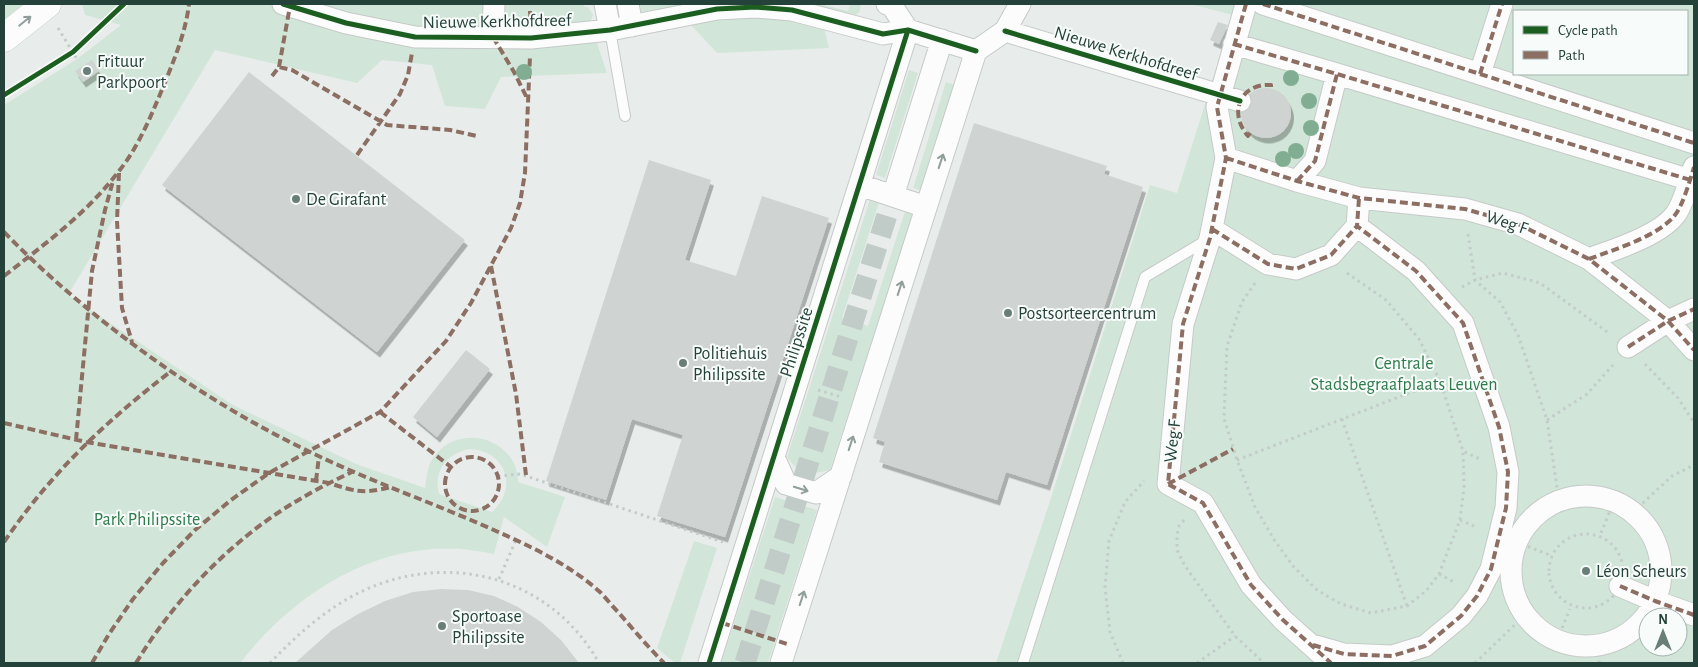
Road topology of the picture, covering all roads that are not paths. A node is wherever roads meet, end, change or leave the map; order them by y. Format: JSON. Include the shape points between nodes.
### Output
{"nodes":[{"id":1,"x":283,"y":4,"type":"edge"},
{"id":2,"x":494,"y":4,"type":"edge"},
{"id":3,"x":605,"y":4,"type":"edge"},
{"id":4,"x":628,"y":4,"type":"edge"},
{"id":5,"x":887,"y":4,"type":"edge"},
{"id":6,"x":1020,"y":4,"type":"edge"},
{"id":7,"x":1246,"y":4,"type":"edge"},
{"id":8,"x":1263,"y":4,"type":"edge"},
{"id":9,"x":1502,"y":4,"type":"edge"},
{"id":10,"x":45,"y":5,"type":"edge"},
{"id":11,"x":632,"y":26,"type":"junction"},
{"id":12,"x":610,"y":30,"type":"junction"},
{"id":13,"x":908,"y":30,"type":"junction"},
{"id":14,"x":1005,"y":31,"type":"junction"},
{"id":15,"x":493,"y":37,"type":"junction"},
{"id":16,"x":4,"y":38,"type":"edge"},
{"id":17,"x":942,"y":40,"type":"junction"},
{"id":18,"x":1234,"y":44,"type":"junction"},
{"id":19,"x":976,"y":51,"type":"junction"},
{"id":20,"x":1337,"y":74,"type":"junction"},
{"id":21,"x":1480,"y":74,"type":"junction"},
{"id":22,"x":1230,"y":99,"type":"junction"},
{"id":23,"x":625,"y":116,"type":"dead end"},
{"id":24,"x":1694,"y":143,"type":"edge"},
{"id":25,"x":1226,"y":158,"type":"junction"},
{"id":26,"x":1693,"y":176,"type":"edge"},
{"id":27,"x":1297,"y":181,"type":"junction"},
{"id":28,"x":860,"y":185,"type":"junction"},
{"id":29,"x":893,"y":196,"type":"junction"},
{"id":30,"x":1359,"y":198,"type":"junction"},
{"id":31,"x":926,"y":207,"type":"junction"},
{"id":32,"x":1357,"y":226,"type":"junction"},
{"id":33,"x":1211,"y":233,"type":"junction"},
{"id":34,"x":1589,"y":259,"type":"junction"},
{"id":35,"x":1694,"y":309,"type":"edge"},
{"id":36,"x":1668,"y":321,"type":"junction"},
{"id":37,"x":1628,"y":347,"type":"road end"},
{"id":38,"x":1694,"y":350,"type":"edge"},
{"id":39,"x":774,"y":457,"type":"junction"},
{"id":40,"x":840,"y":476,"type":"junction"},
{"id":41,"x":1620,"y":586,"type":"road end"},
{"id":42,"x":1655,"y":601,"type":"junction"},
{"id":43,"x":1694,"y":615,"type":"edge"},
{"id":44,"x":1312,"y":645,"type":"junction"},
{"id":45,"x":1599,"y":654,"type":"edge"},
{"id":46,"x":709,"y":663,"type":"edge"},
{"id":47,"x":781,"y":663,"type":"edge"},
{"id":48,"x":1023,"y":663,"type":"edge"},
{"id":49,"x":1331,"y":663,"type":"edge"}],
"edges":[{"from":1,"to":15,"type":"street","name":"Nieuwe Kerkhofdreef","via":[[415,37]]},
{"from":2,"to":15,"type":"street"},
{"from":3,"to":12,"type":"street"},
{"from":4,"to":11,"type":"street"},
{"from":5,"to":13,"type":"street","via":[[892,6]]},
{"from":6,"to":14,"type":"street"},
{"from":7,"to":18,"type":"street","name":"Weg F"},
{"from":8,"to":21,"type":"street"},
{"from":9,"to":21,"type":"street"},
{"from":16,"to":10,"type":"main road","one_way":true},
{"from":11,"to":12,"type":"street","name":"Nieuwe Kerkhofdreef"},
{"from":11,"to":13,"type":"street","name":"Nieuwe Kerkhofdreef","via":[[717,9],[755,7],[792,10],[883,34]]},
{"from":12,"to":15,"type":"street","name":"Nieuwe Kerkhofdreef","via":[[531,38]]},
{"from":12,"to":23,"type":"lane"},
{"from":13,"to":17,"type":"street","name":"Nieuwe Kerkhofdreef"},
{"from":13,"to":28,"type":"street","name":"Philipssite"},
{"from":14,"to":19,"type":"street"},
{"from":14,"to":22,"type":"street","name":"Nieuwe Kerkhofdreef"},
{"from":17,"to":19,"type":"street","name":"Nieuwe Kerkhofdreef"},
{"from":17,"to":29,"type":"street"},
{"from":18,"to":20,"type":"street"},
{"from":18,"to":22,"type":"street","name":"Weg F"},
{"from":31,"to":19,"type":"street","one_way":true},
{"from":20,"to":26,"type":"street"},
{"from":20,"to":27,"type":"street","via":[[1315,161]]},
{"from":21,"to":24,"type":"street"},
{"from":22,"to":25,"type":"street","name":"Weg F","via":[[1217,108]]},
{"from":25,"to":27,"type":"street","name":"Weg F"},
{"from":25,"to":33,"type":"street","name":"Weg F"},
{"from":26,"to":34,"type":"street","via":[[1676,214],[1666,225],[1633,243]]},
{"from":27,"to":30,"type":"street","name":"Weg F"},
{"from":28,"to":29,"type":"street"},
{"from":28,"to":39,"type":"street","name":"Philipssite"},
{"from":29,"to":31,"type":"street"},
{"from":30,"to":32,"type":"street"},
{"from":30,"to":34,"type":"street","name":"Weg F","via":[[1465,209],[1518,224]]},
{"from":40,"to":31,"type":"street","one_way":true},
{"from":32,"to":33,"type":"street","via":[[1331,255],[1296,269],[1268,264]]},
{"from":32,"to":44,"type":"street","via":[[1416,271],[1463,323],[1499,428],[1508,472],[1506,508],[1491,569],[1478,596],[1461,616],[1425,646],[1392,656],[1344,654]]},
{"from":33,"to":44,"type":"street","name":"Weg F","via":[[1183,324],[1168,484],[1203,503],[1251,585],[1283,620]]},
{"from":33,"to":48,"type":"lane","via":[[1145,277]]},
{"from":34,"to":36,"type":"street","name":"Weg F"},
{"from":35,"to":36,"type":"street"},
{"from":36,"to":37,"type":"street"},
{"from":36,"to":38,"type":"street","name":"Weg F"},
{"from":39,"to":40,"type":"street","one_way":true,"via":[[786,484],[816,494]]},
{"from":39,"to":46,"type":"street","name":"Philipssite"},
{"from":47,"to":40,"type":"street","one_way":true},
{"from":41,"to":42,"type":"street"},
{"from":42,"to":43,"type":"street"},
{"from":42,"to":45,"type":"street","via":[[1645,618]]},
{"from":42,"to":45,"type":"street","via":[[1661,582],[1656,544],[1647,526],[1614,500],[1598,496],[1559,500],[1527,523],[1511,559],[1515,598],[1538,630]]},
{"from":44,"to":49,"type":"street"}]}
